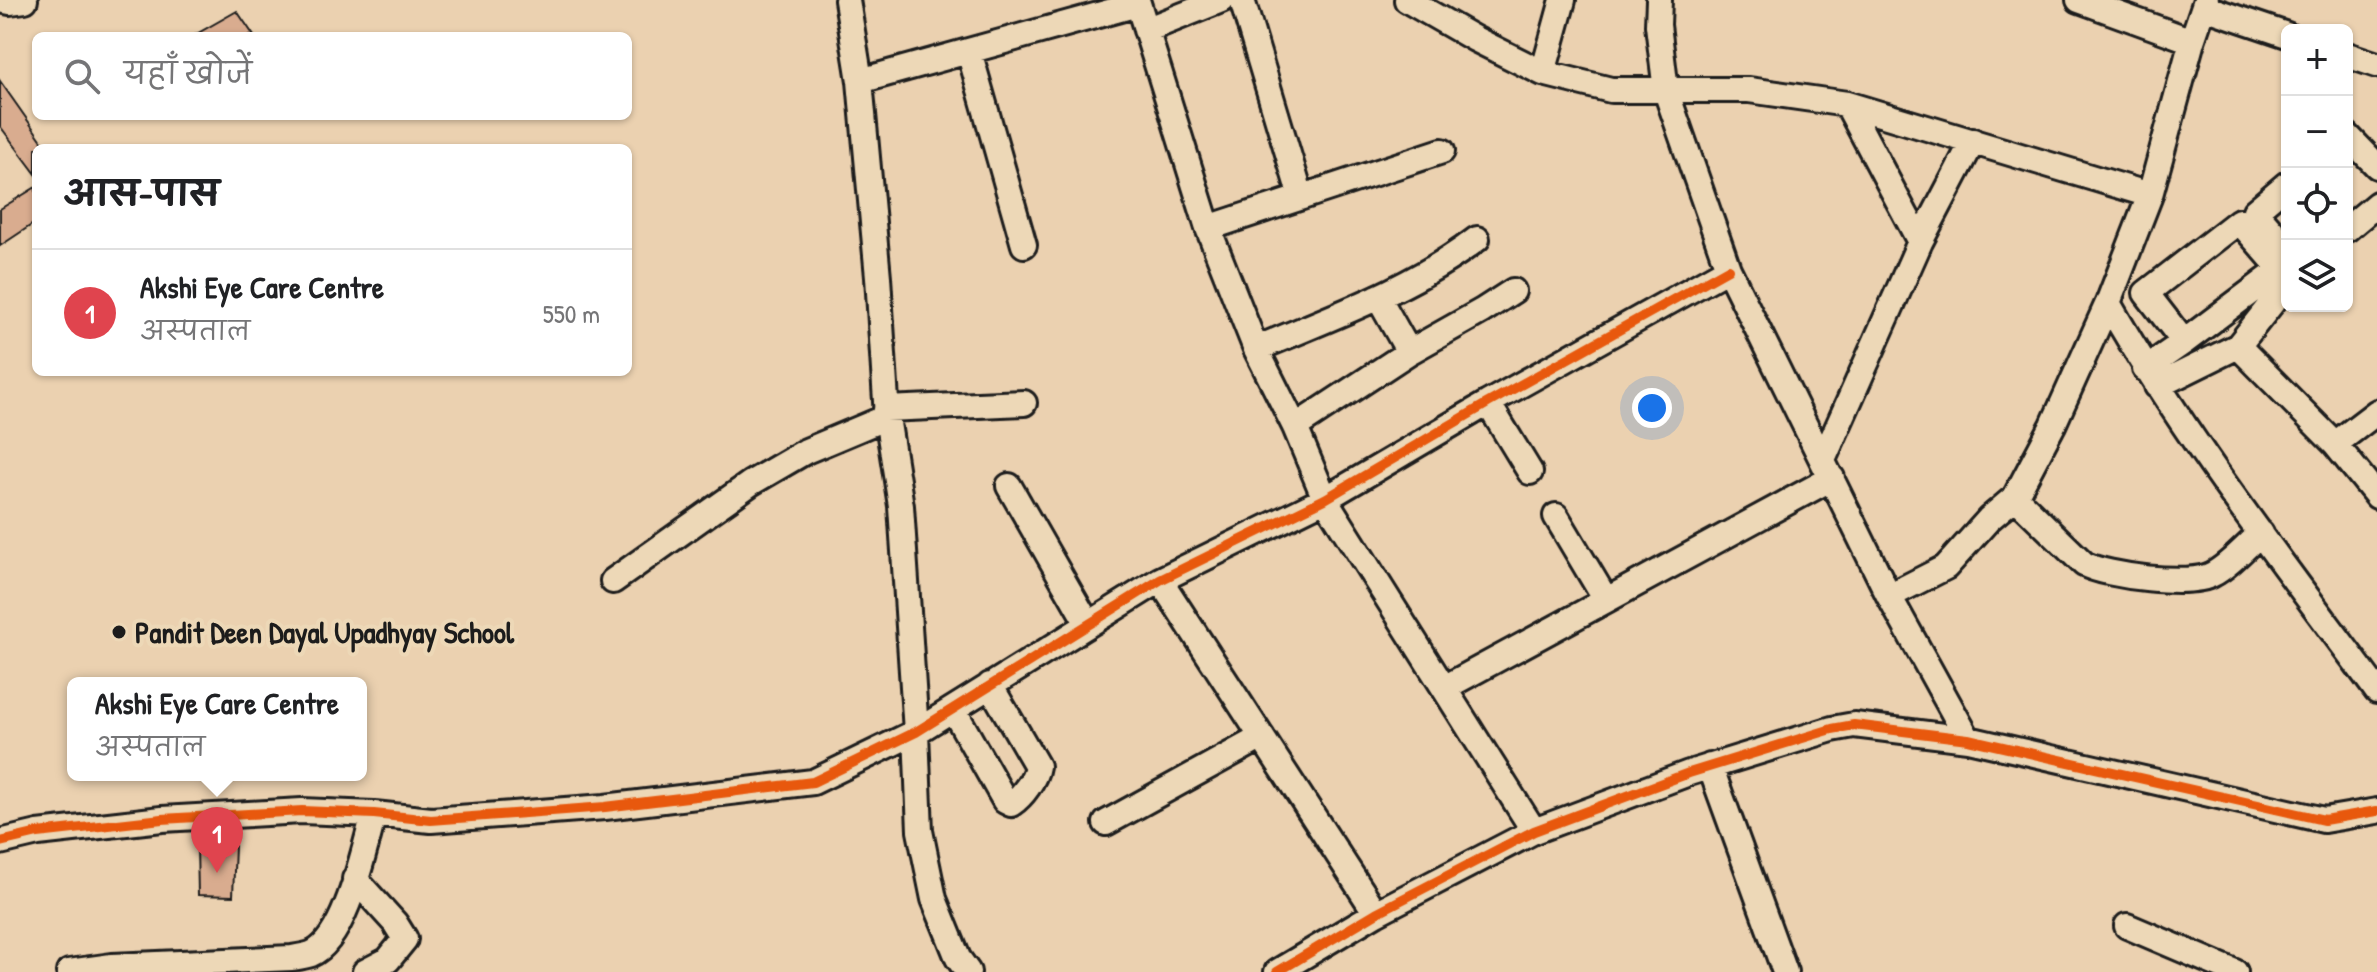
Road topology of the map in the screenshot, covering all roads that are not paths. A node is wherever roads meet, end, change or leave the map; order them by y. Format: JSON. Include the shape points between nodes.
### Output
{"nodes":[{"id":1,"x":0,"y":0,"type":"edge"},
{"id":2,"x":25,"y":0,"type":"edge"},
{"id":3,"x":847,"y":0,"type":"edge"},
{"id":4,"x":1221,"y":0,"type":"edge"},
{"id":5,"x":1242,"y":0,"type":"edge"},
{"id":6,"x":1563,"y":0,"type":"edge"},
{"id":7,"x":1659,"y":0,"type":"edge"},
{"id":8,"x":2079,"y":0,"type":"edge"},
{"id":9,"x":1137,"y":2,"type":"edge"},
{"id":10,"x":1416,"y":3,"type":"edge"},
{"id":11,"x":2205,"y":4,"type":"edge"},
{"id":12,"x":1146,"y":30,"type":"junction"},
{"id":13,"x":2281,"y":33,"type":"edge"},
{"id":14,"x":2192,"y":41,"type":"junction"},
{"id":15,"x":969,"y":51,"type":"junction"},
{"id":16,"x":2353,"y":57,"type":"edge"},
{"id":17,"x":2377,"y":65,"type":"edge"},
{"id":18,"x":1543,"y":73,"type":"junction"},
{"id":19,"x":860,"y":81,"type":"junction"},
{"id":20,"x":1666,"y":91,"type":"junction"},
{"id":21,"x":1847,"y":104,"type":"junction"},
{"id":22,"x":1973,"y":141,"type":"junction"},
{"id":23,"x":2353,"y":141,"type":"edge"},
{"id":24,"x":1442,"y":151,"type":"dead end"},
{"id":25,"x":2377,"y":166,"type":"edge"},
{"id":26,"x":2281,"y":189,"type":"edge"},
{"id":27,"x":2150,"y":195,"type":"junction"},
{"id":28,"x":1301,"y":197,"type":"junction"},
{"id":29,"x":2377,"y":204,"type":"edge"},
{"id":30,"x":2353,"y":224,"type":"edge"},
{"id":31,"x":1208,"y":228,"type":"junction"},
{"id":32,"x":1477,"y":239,"type":"dead end"},
{"id":33,"x":2281,"y":241,"type":"edge"},
{"id":34,"x":1920,"y":242,"type":"junction"},
{"id":35,"x":1024,"y":245,"type":"dead end"},
{"id":36,"x":1728,"y":269,"type":"junction"},
{"id":37,"x":1513,"y":291,"type":"dead end"},
{"id":38,"x":2281,"y":292,"type":"edge"},
{"id":39,"x":1378,"y":297,"type":"junction"},
{"id":40,"x":2108,"y":303,"type":"junction"},
{"id":41,"x":2184,"y":342,"type":"junction"},
{"id":42,"x":2238,"y":346,"type":"junction"},
{"id":43,"x":1256,"y":349,"type":"junction"},
{"id":44,"x":1409,"y":352,"type":"junction"},
{"id":45,"x":2151,"y":378,"type":"junction"},
{"id":46,"x":1024,"y":403,"type":"dead end"},
{"id":47,"x":1488,"y":403,"type":"junction"},
{"id":48,"x":2377,"y":412,"type":"edge"},
{"id":49,"x":886,"y":413,"type":"junction"},
{"id":50,"x":1295,"y":427,"type":"junction"},
{"id":51,"x":2335,"y":444,"type":"junction"},
{"id":52,"x":1828,"y":469,"type":"junction"},
{"id":53,"x":1530,"y":472,"type":"dead end"},
{"id":54,"x":1009,"y":486,"type":"dead end"},
{"id":55,"x":2377,"y":496,"type":"edge"},
{"id":56,"x":2015,"y":497,"type":"junction"},
{"id":57,"x":1325,"y":499,"type":"junction"},
{"id":58,"x":1556,"y":516,"type":"dead end"},
{"id":59,"x":2261,"y":533,"type":"junction"},
{"id":60,"x":1160,"y":580,"type":"junction"},
{"id":61,"x":613,"y":581,"type":"dead end"},
{"id":62,"x":1889,"y":596,"type":"junction"},
{"id":63,"x":1606,"y":600,"type":"junction"},
{"id":64,"x":1088,"y":624,"type":"junction"},
{"id":65,"x":990,"y":685,"type":"junction"},
{"id":66,"x":1444,"y":688,"type":"junction"},
{"id":67,"x":2377,"y":691,"type":"edge"},
{"id":68,"x":953,"y":709,"type":"junction"},
{"id":69,"x":916,"y":732,"type":"junction"},
{"id":70,"x":1262,"y":737,"type":"junction"},
{"id":71,"x":1968,"y":739,"type":"junction"},
{"id":72,"x":1710,"y":766,"type":"junction"},
{"id":73,"x":2377,"y":811,"type":"edge"},
{"id":74,"x":374,"y":814,"type":"junction"},
{"id":75,"x":1106,"y":823,"type":"dead end"},
{"id":76,"x":1534,"y":831,"type":"junction"},
{"id":77,"x":0,"y":842,"type":"edge"},
{"id":78,"x":355,"y":879,"type":"junction"},
{"id":79,"x":1376,"y":913,"type":"junction"},
{"id":80,"x":2127,"y":926,"type":"dead end"},
{"id":81,"x":276,"y":965,"type":"edge"},
{"id":82,"x":69,"y":972,"type":"edge"},
{"id":83,"x":365,"y":972,"type":"edge"},
{"id":84,"x":968,"y":972,"type":"edge"},
{"id":85,"x":1277,"y":972,"type":"edge"},
{"id":86,"x":1785,"y":972,"type":"edge"},
{"id":87,"x":2235,"y":972,"type":"edge"}],
"edges":[{"from":1,"to":2,"type":"street"},
{"from":3,"to":19,"type":"street"},
{"from":4,"to":12,"type":"street"},
{"from":5,"to":28,"type":"street"},
{"from":6,"to":18,"type":"street"},
{"from":7,"to":20,"type":"street"},
{"from":8,"to":14,"type":"street"},
{"from":9,"to":12,"type":"street"},
{"from":9,"to":15,"type":"street"},
{"from":10,"to":18,"type":"street"},
{"from":11,"to":13,"type":"street"},
{"from":11,"to":14,"type":"street"},
{"from":12,"to":31,"type":"street"},
{"from":14,"to":27,"type":"street"},
{"from":15,"to":19,"type":"street"},
{"from":15,"to":35,"type":"street"},
{"from":16,"to":17,"type":"street"},
{"from":18,"to":20,"type":"street","via":[[1611,90]]},
{"from":19,"to":49,"type":"street"},
{"from":20,"to":21,"type":"street","via":[[1749,90]]},
{"from":20,"to":36,"type":"street"},
{"from":21,"to":22,"type":"street"},
{"from":21,"to":34,"type":"street"},
{"from":22,"to":27,"type":"street"},
{"from":22,"to":34,"type":"street"},
{"from":23,"to":25,"type":"street"},
{"from":24,"to":28,"type":"street"},
{"from":26,"to":33,"type":"street","via":[[2255,211]]},
{"from":27,"to":40,"type":"street"},
{"from":28,"to":31,"type":"street"},
{"from":29,"to":30,"type":"street"},
{"from":31,"to":43,"type":"street"},
{"from":32,"to":39,"type":"street"},
{"from":34,"to":52,"type":"street"},
{"from":36,"to":47,"type":"street"},
{"from":36,"to":52,"type":"street"},
{"from":37,"to":44,"type":"street"},
{"from":38,"to":42,"type":"street"},
{"from":39,"to":43,"type":"street"},
{"from":39,"to":44,"type":"street"},
{"from":40,"to":45,"type":"street"},
{"from":40,"to":56,"type":"street"},
{"from":41,"to":41,"type":"street","via":[[2281,269],[2239,221],[2146,293]]},
{"from":41,"to":45,"type":"street"},
{"from":42,"to":45,"type":"street"},
{"from":42,"to":51,"type":"street"},
{"from":43,"to":50,"type":"street"},
{"from":44,"to":50,"type":"street"},
{"from":45,"to":59,"type":"street"},
{"from":46,"to":49,"type":"street"},
{"from":47,"to":53,"type":"street"},
{"from":47,"to":57,"type":"street"},
{"from":48,"to":51,"type":"street"},
{"from":49,"to":61,"type":"street","via":[[751,483]]},
{"from":49,"to":69,"type":"street","via":[[901,506]]},
{"from":50,"to":57,"type":"street"},
{"from":51,"to":55,"type":"street"},
{"from":52,"to":62,"type":"street"},
{"from":52,"to":63,"type":"street"},
{"from":54,"to":64,"type":"street"},
{"from":56,"to":59,"type":"street","via":[[2084,564],[2123,576],[2186,580],[2212,575]]},
{"from":56,"to":62,"type":"street","via":[[1946,567]]},
{"from":57,"to":60,"type":"street"},
{"from":57,"to":66,"type":"street"},
{"from":58,"to":63,"type":"street"},
{"from":59,"to":67,"type":"street"},
{"from":60,"to":64,"type":"street"},
{"from":60,"to":70,"type":"street"},
{"from":62,"to":71,"type":"street"},
{"from":63,"to":66,"type":"street"},
{"from":64,"to":65,"type":"street"},
{"from":65,"to":68,"type":"street"},
{"from":65,"to":68,"type":"street","via":[[1037,766],[1016,801],[1005,801]]},
{"from":66,"to":76,"type":"street"},
{"from":68,"to":69,"type":"street"},
{"from":69,"to":74,"type":"street","via":[[813,782],[447,819]]},
{"from":69,"to":84,"type":"street","via":[[920,831],[934,899]]},
{"from":70,"to":75,"type":"street"},
{"from":70,"to":79,"type":"street"},
{"from":71,"to":72,"type":"street","via":[[1854,725]]},
{"from":71,"to":73,"type":"street","via":[[2324,820]]},
{"from":72,"to":76,"type":"street"},
{"from":72,"to":86,"type":"street"},
{"from":74,"to":77,"type":"street","via":[[302,811],[162,819]]},
{"from":74,"to":78,"type":"street"},
{"from":76,"to":79,"type":"street"},
{"from":78,"to":81,"type":"street","via":[[330,939],[313,954]]},
{"from":78,"to":83,"type":"street","via":[[405,939],[388,960]]},
{"from":79,"to":85,"type":"street"},
{"from":80,"to":87,"type":"street"},
{"from":81,"to":82,"type":"street","via":[[127,965]]}]}
